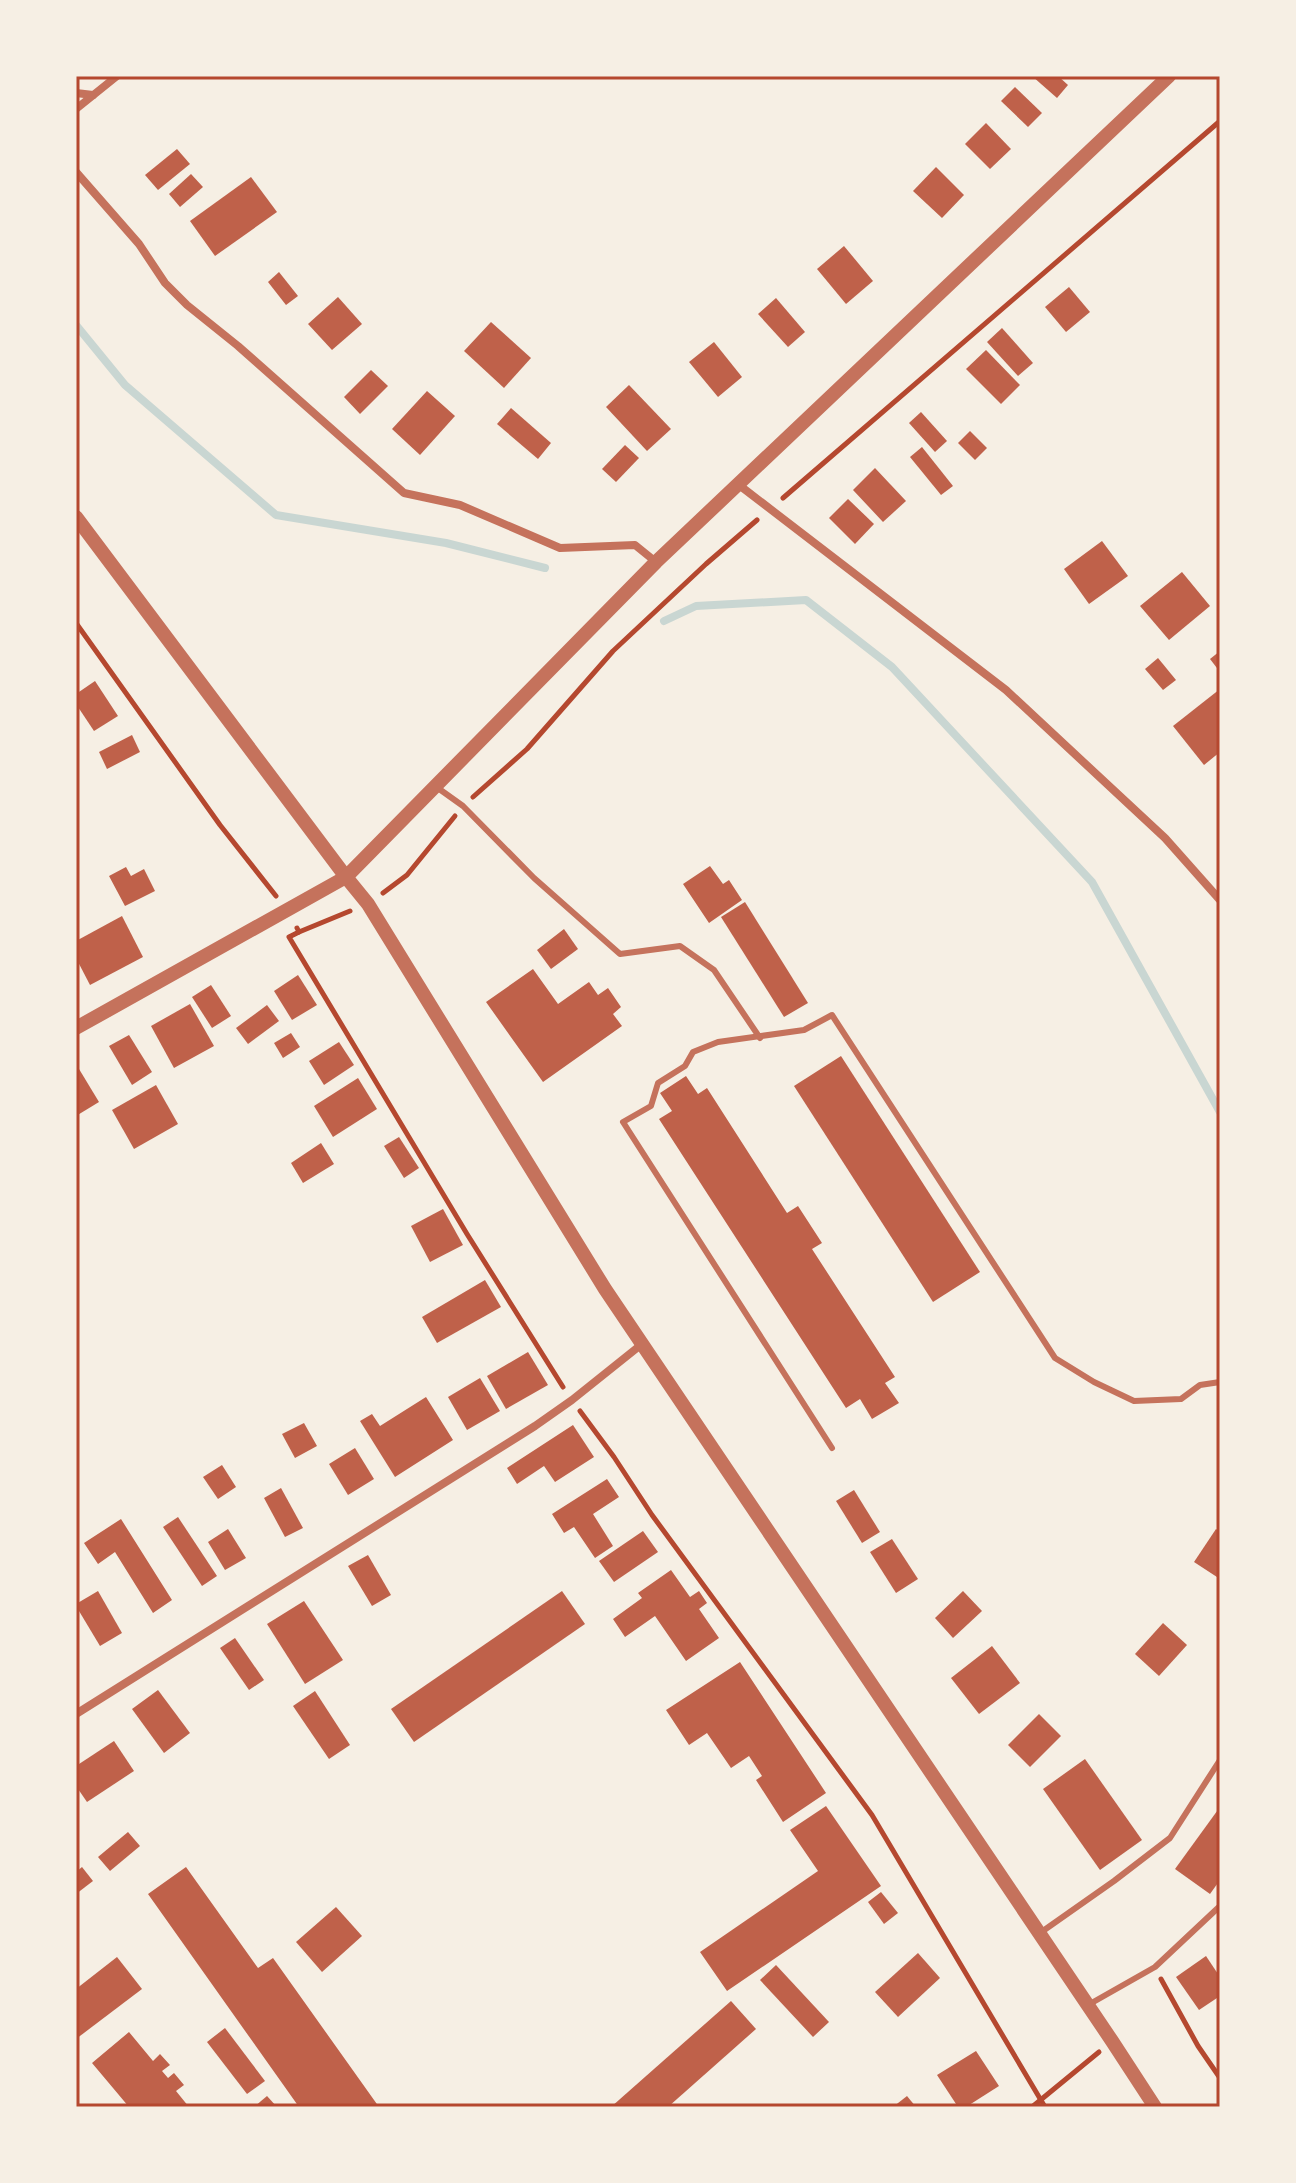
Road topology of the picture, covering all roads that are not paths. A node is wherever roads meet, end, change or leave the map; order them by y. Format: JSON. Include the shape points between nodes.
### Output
{"nodes":[{"id":1,"x":117,"y":76,"type":"edge"},
{"id":2,"x":1169,"y":76,"type":"edge"},
{"id":3,"x":76,"y":93,"type":"edge"},
{"id":4,"x":93,"y":95,"type":"junction"},
{"id":5,"x":76,"y":109,"type":"edge"},
{"id":6,"x":76,"y":172,"type":"edge"},
{"id":7,"x":739,"y":485,"type":"junction"},
{"id":8,"x":76,"y":517,"type":"edge"},
{"id":9,"x":656,"y":562,"type":"junction"},
{"id":10,"x":435,"y":786,"type":"junction"},
{"id":11,"x":346,"y":877,"type":"junction"},
{"id":12,"x":1220,"y":900,"type":"edge"},
{"id":13,"x":76,"y":1028,"type":"edge"},
{"id":14,"x":760,"y":1038,"type":"junction"},
{"id":15,"x":642,"y":1344,"type":"junction"},
{"id":16,"x":1220,"y":1382,"type":"edge"},
{"id":17,"x":832,"y":1448,"type":"dead end"},
{"id":18,"x":76,"y":1714,"type":"edge"},
{"id":19,"x":1220,"y":1760,"type":"edge"},
{"id":20,"x":1220,"y":1906,"type":"edge"},
{"id":21,"x":1040,"y":1933,"type":"junction"},
{"id":22,"x":1088,"y":2005,"type":"junction"},
{"id":23,"x":1155,"y":2107,"type":"edge"}],
"edges":[{"from":1,"to":4,"type":"street"},
{"from":2,"to":7,"type":"street"},
{"from":3,"to":4,"type":"street"},
{"from":4,"to":5,"type":"street"},
{"from":6,"to":9,"type":"street","via":[[187,305],[404,493],[460,505],[560,548],[635,545]]},
{"from":7,"to":9,"type":"street"},
{"from":7,"to":12,"type":"street","via":[[1006,690],[1165,838]]},
{"from":8,"to":11,"type":"street"},
{"from":9,"to":10,"type":"street"},
{"from":10,"to":11,"type":"street"},
{"from":10,"to":14,"type":"lane","via":[[463,806],[620,954],[680,946],[714,970]]},
{"from":11,"to":13,"type":"street"},
{"from":11,"to":15,"type":"street","via":[[368,904]]},
{"from":14,"to":16,"type":"lane","via":[[804,1030],[832,1015],[1055,1358],[1134,1401],[1181,1399],[1200,1385]]},
{"from":14,"to":17,"type":"lane","via":[[718,1042],[693,1052],[685,1066],[658,1083],[651,1106],[623,1122]]},
{"from":15,"to":18,"type":"street","via":[[535,1426]]},
{"from":15,"to":21,"type":"street"},
{"from":19,"to":21,"type":"lane","via":[[1170,1838]]},
{"from":20,"to":22,"type":"lane","via":[[1155,1967]]},
{"from":21,"to":22,"type":"street"},
{"from":22,"to":23,"type":"street"}]}
